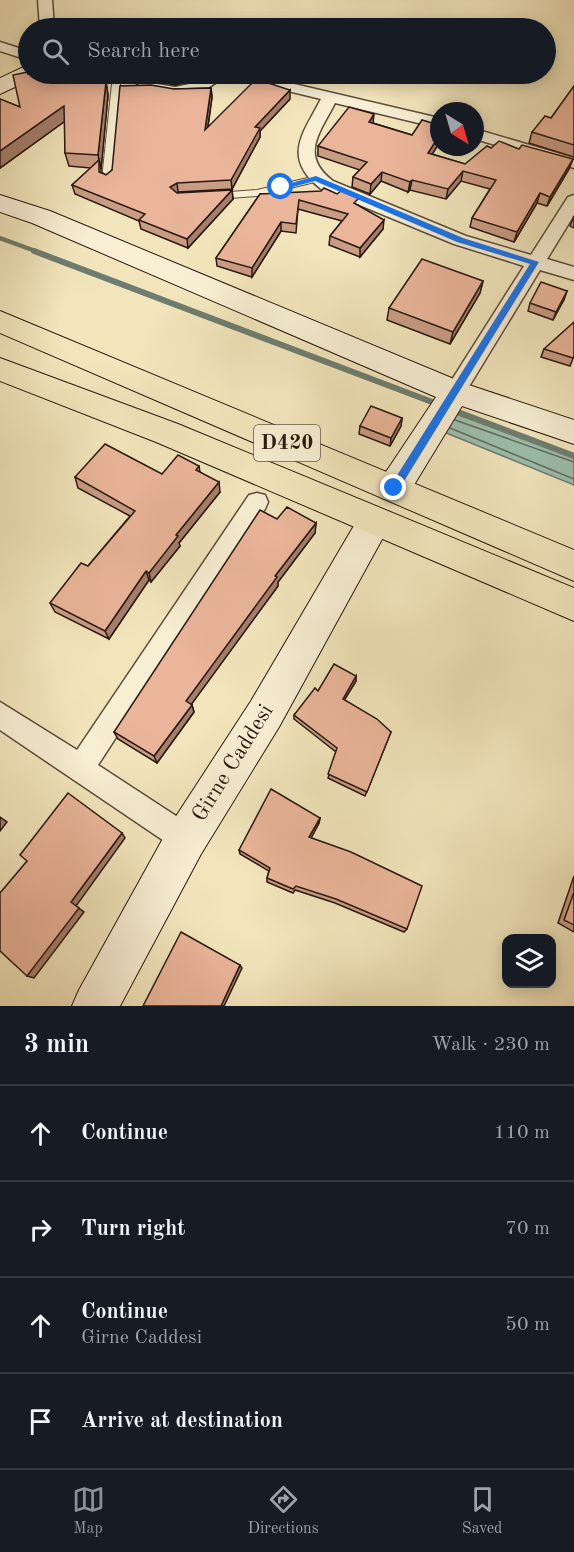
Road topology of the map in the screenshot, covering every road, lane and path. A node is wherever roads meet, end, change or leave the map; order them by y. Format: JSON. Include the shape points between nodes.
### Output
{"nodes":[{"id":1,"x":45,"y":0,"type":"edge"},
{"id":2,"x":46,"y":18,"type":"edge"},
{"id":3,"x":0,"y":46,"type":"edge"},
{"id":4,"x":18,"y":72,"type":"edge"},
{"id":5,"x":115,"y":84,"type":"edge"},
{"id":6,"x":148,"y":84,"type":"edge"},
{"id":7,"x":201,"y":84,"type":"edge"},
{"id":8,"x":279,"y":84,"type":"edge"},
{"id":9,"x":331,"y":96,"type":"junction"},
{"id":10,"x":430,"y":121,"type":"edge"},
{"id":11,"x":484,"y":137,"type":"edge"},
{"id":12,"x":574,"y":163,"type":"edge"},
{"id":13,"x":107,"y":179,"type":"edge"},
{"id":14,"x":316,"y":179,"type":"junction"},
{"id":15,"x":206,"y":196,"type":"edge"},
{"id":16,"x":574,"y":201,"type":"edge"},
{"id":17,"x":0,"y":203,"type":"edge"},
{"id":18,"x":535,"y":262,"type":"junction"},
{"id":19,"x":574,"y":274,"type":"edge"},
{"id":20,"x":0,"y":321,"type":"edge"},
{"id":21,"x":0,"y":369,"type":"edge"},
{"id":22,"x":455,"y":392,"type":"junction"},
{"id":23,"x":574,"y":432,"type":"edge"},
{"id":24,"x":394,"y":488,"type":"junction"},
{"id":25,"x":257,"y":502,"type":"dead end"},
{"id":26,"x":374,"y":522,"type":"junction"},
{"id":27,"x":574,"y":566,"type":"edge"},
{"id":28,"x":574,"y":605,"type":"edge"},
{"id":29,"x":0,"y":715,"type":"edge"},
{"id":30,"x":80,"y":769,"type":"junction"},
{"id":31,"x":186,"y":839,"type":"junction"},
{"id":32,"x":94,"y":1006,"type":"edge"}],
"edges":[{"from":1,"to":2,"type":"street"},
{"from":3,"to":4,"type":"street"},
{"from":5,"to":13,"type":"lane"},
{"from":6,"to":7,"type":"street","via":[[180,90]]},
{"from":8,"to":9,"type":"street"},
{"from":9,"to":10,"type":"street"},
{"from":9,"to":14,"type":"street","via":[[306,149],[307,166]]},
{"from":11,"to":12,"type":"street"},
{"from":14,"to":15,"type":"lane","via":[[257,193]]},
{"from":14,"to":18,"type":"street","via":[[460,240]]},
{"from":16,"to":18,"type":"street"},
{"from":17,"to":22,"type":"street"},
{"from":18,"to":19,"type":"street"},
{"from":18,"to":22,"type":"street"},
{"from":20,"to":24,"type":"main road","number":"D420"},
{"from":21,"to":26,"type":"main road","number":"D420","via":[[167,433]]},
{"from":22,"to":23,"type":"street"},
{"from":22,"to":24,"type":"street"},
{"from":24,"to":27,"type":"main road","number":"D420"},
{"from":25,"to":30,"type":"street"},
{"from":26,"to":28,"type":"main road","number":"D420"},
{"from":26,"to":31,"type":"street","name":"Girne Caddesi","via":[[265,714]]},
{"from":29,"to":30,"type":"street"},
{"from":30,"to":31,"type":"street"},
{"from":31,"to":32,"type":"street","name":"Girne Caddesi"}]}
